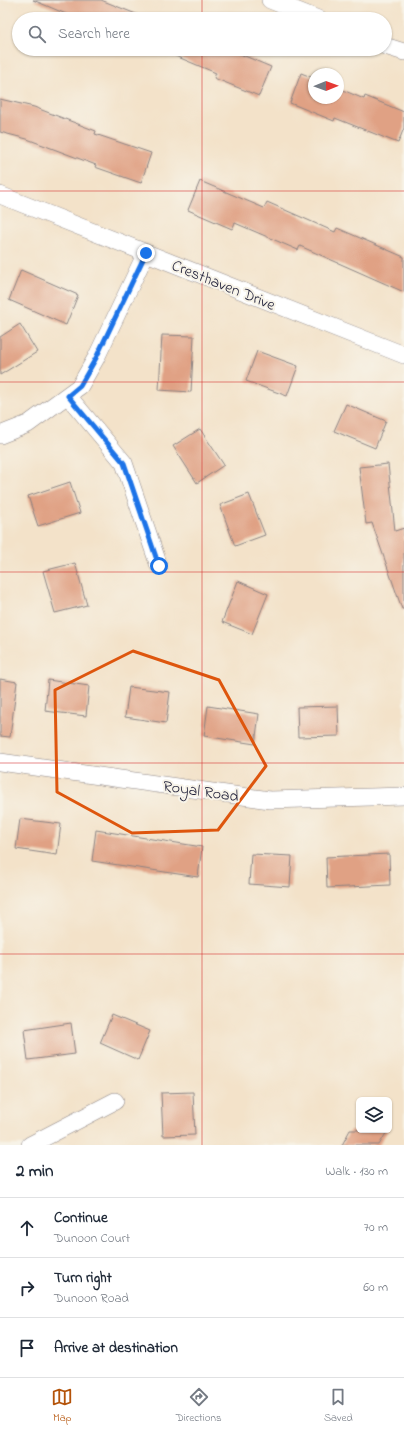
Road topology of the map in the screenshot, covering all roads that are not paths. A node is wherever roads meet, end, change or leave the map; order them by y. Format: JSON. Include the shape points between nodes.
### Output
{"nodes":[{"id":1,"x":270,"y":0,"type":"edge"},
{"id":2,"x":300,"y":12,"type":"edge"},
{"id":3,"x":392,"y":48,"type":"edge"},
{"id":4,"x":404,"y":52,"type":"edge"},
{"id":5,"x":0,"y":195,"type":"edge"},
{"id":6,"x":146,"y":253,"type":"junction"},
{"id":7,"x":404,"y":355,"type":"edge"},
{"id":8,"x":68,"y":396,"type":"junction"},
{"id":9,"x":0,"y":435,"type":"edge"},
{"id":10,"x":159,"y":566,"type":"dead end"},
{"id":11,"x":0,"y":762,"type":"edge"},
{"id":12,"x":404,"y":796,"type":"edge"},
{"id":13,"x":115,"y":1102,"type":"dead end"},
{"id":14,"x":30,"y":1145,"type":"edge"}],
"edges":[{"from":1,"to":2,"type":"street"},
{"from":3,"to":4,"type":"street"},
{"from":5,"to":6,"type":"street","name":"Cresthaven Drive"},
{"from":6,"to":7,"type":"street","name":"Cresthaven Drive"},
{"from":6,"to":8,"type":"street","via":[[96,358],[80,386]]},
{"from":8,"to":9,"type":"street","via":[[28,424]]},
{"from":8,"to":10,"type":"street","via":[[124,463]]},
{"from":11,"to":12,"type":"street","name":"Royal Road","via":[[270,800]]},
{"from":13,"to":14,"type":"street"}]}
